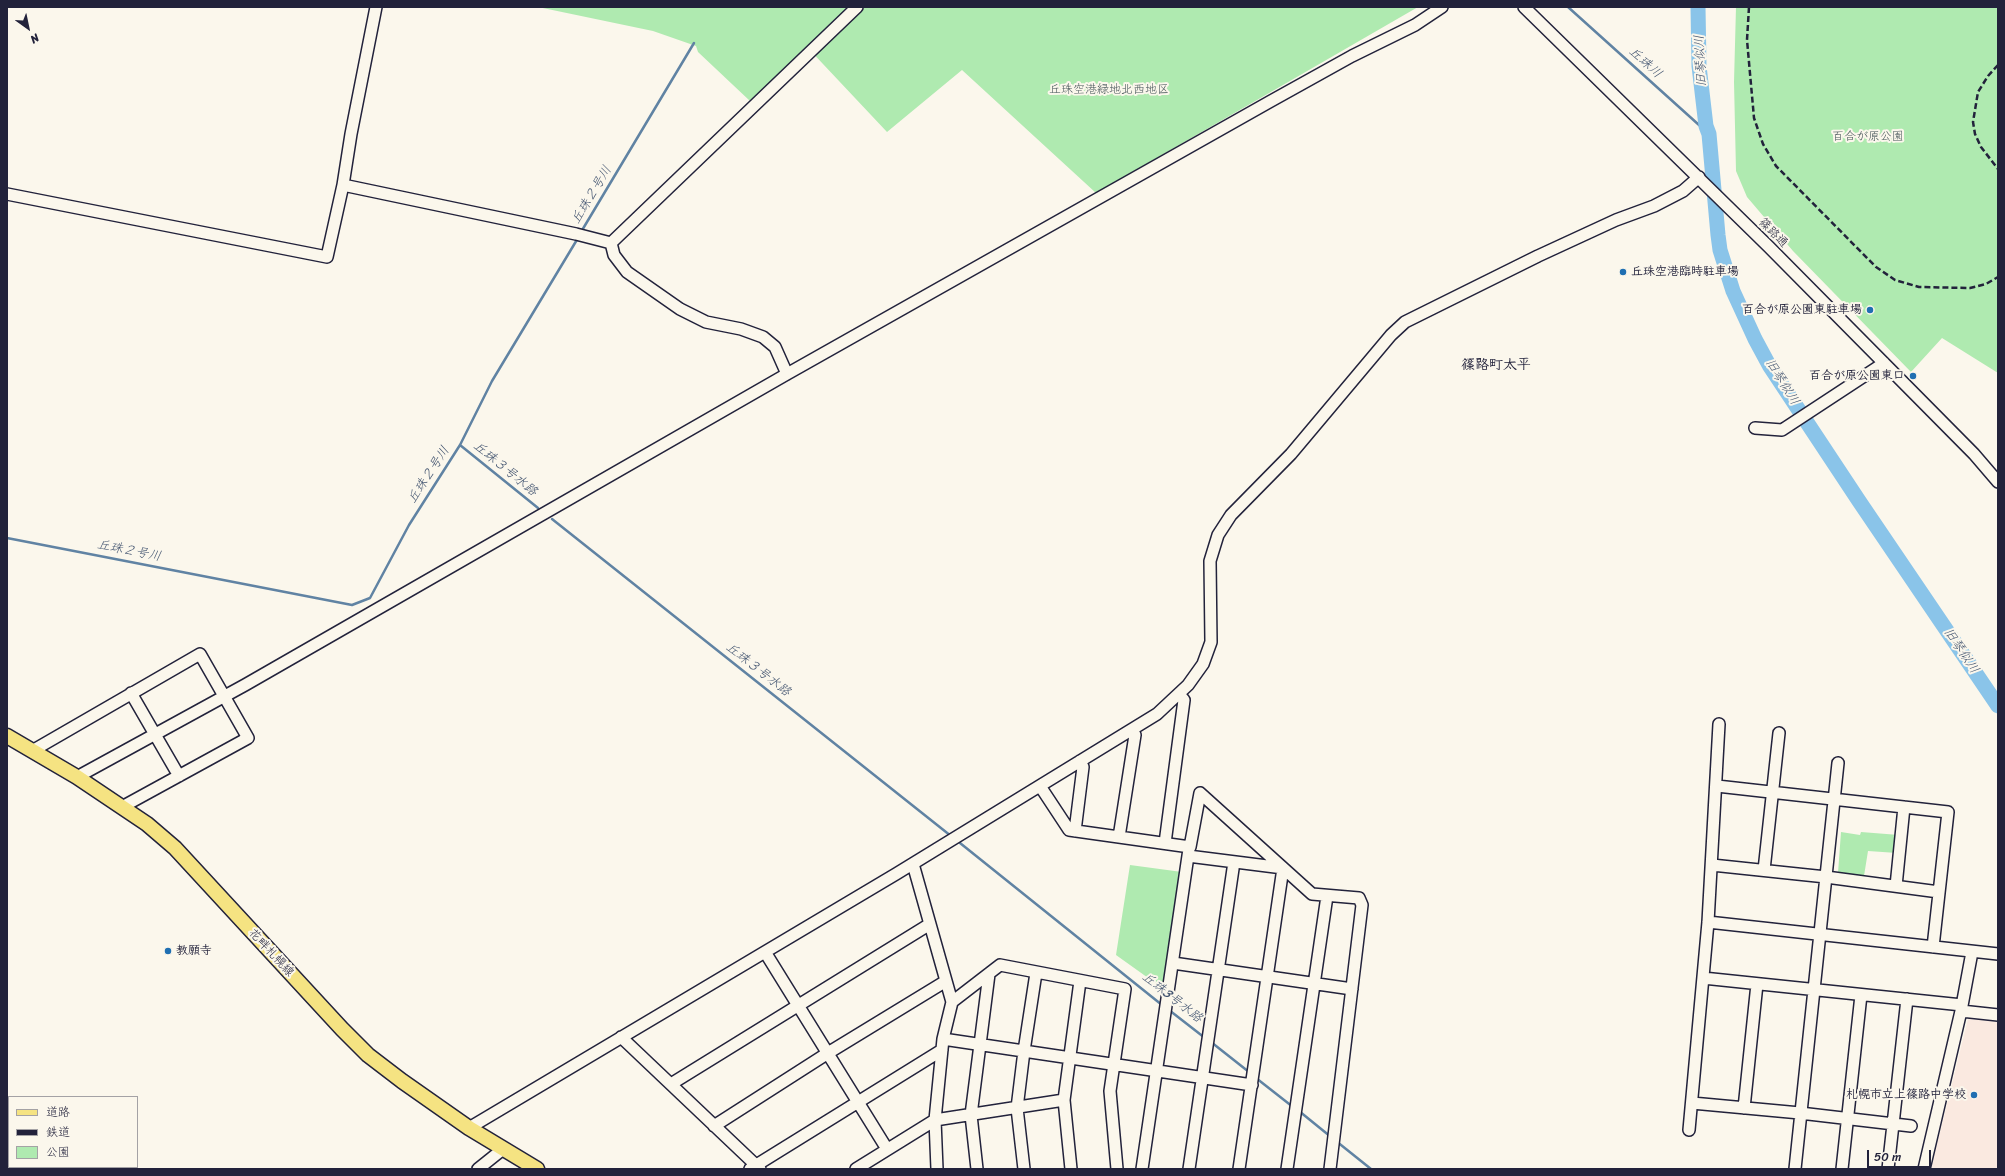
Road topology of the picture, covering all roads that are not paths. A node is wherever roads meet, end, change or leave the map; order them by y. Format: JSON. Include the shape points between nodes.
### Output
{"nodes":[{"id":1,"x":376,"y":7,"type":"edge"},
{"id":2,"x":857,"y":7,"type":"edge"},
{"id":3,"x":1442,"y":7,"type":"edge"},
{"id":4,"x":1524,"y":7,"type":"edge"},
{"id":5,"x":1701,"y":179,"type":"junction"},
{"id":6,"x":343,"y":185,"type":"junction"},
{"id":7,"x":7,"y":194,"type":"edge"},
{"id":8,"x":612,"y":243,"type":"junction"},
{"id":9,"x":1884,"y":363,"type":"junction"},
{"id":10,"x":787,"y":374,"type":"junction"},
{"id":11,"x":1755,"y":428,"type":"dead end"},
{"id":12,"x":1998,"y":482,"type":"edge"},
{"id":13,"x":132,"y":693,"type":"junction"},
{"id":14,"x":1179,"y":694,"type":"junction"},
{"id":15,"x":224,"y":697,"type":"junction"},
{"id":16,"x":1719,"y":724,"type":"dead end"},
{"id":17,"x":1131,"y":730,"type":"junction"},
{"id":18,"x":1779,"y":733,"type":"dead end"},
{"id":19,"x":156,"y":735,"type":"junction"},
{"id":20,"x":7,"y":736,"type":"edge"},
{"id":21,"x":32,"y":751,"type":"junction"},
{"id":22,"x":1080,"y":761,"type":"junction"},
{"id":23,"x":1838,"y":763,"type":"dead end"},
{"id":24,"x":179,"y":776,"type":"junction"},
{"id":25,"x":77,"y":777,"type":"junction"},
{"id":26,"x":1040,"y":786,"type":"junction"},
{"id":27,"x":1717,"y":786,"type":"junction"},
{"id":28,"x":1774,"y":792,"type":"junction"},
{"id":29,"x":1834,"y":798,"type":"junction"},
{"id":30,"x":122,"y":807,"type":"junction"},
{"id":31,"x":1904,"y":807,"type":"junction"},
{"id":32,"x":1075,"y":831,"type":"junction"},
{"id":33,"x":1119,"y":837,"type":"junction"},
{"id":34,"x":1164,"y":843,"type":"junction"},
{"id":35,"x":1189,"y":851,"type":"junction"},
{"id":36,"x":1234,"y":862,"type":"junction"},
{"id":37,"x":913,"y":864,"type":"junction"},
{"id":38,"x":1712,"y":865,"type":"junction"},
{"id":39,"x":1283,"y":868,"type":"junction"},
{"id":40,"x":1764,"y":870,"type":"junction"},
{"id":41,"x":1826,"y":877,"type":"junction"},
{"id":42,"x":1896,"y":886,"type":"junction"},
{"id":43,"x":1939,"y":892,"type":"junction"},
{"id":44,"x":1328,"y":896,"type":"junction"},
{"id":45,"x":1708,"y":922,"type":"junction"},
{"id":46,"x":930,"y":924,"type":"junction"},
{"id":47,"x":1820,"y":934,"type":"junction"},
{"id":48,"x":1933,"y":947,"type":"junction"},
{"id":49,"x":765,"y":952,"type":"junction"},
{"id":50,"x":1972,"y":952,"type":"junction"},
{"id":51,"x":1998,"y":954,"type":"edge"},
{"id":52,"x":1173,"y":963,"type":"junction"},
{"id":53,"x":1218,"y":969,"type":"junction"},
{"id":54,"x":1036,"y":972,"type":"junction"},
{"id":55,"x":989,"y":974,"type":"junction"},
{"id":56,"x":1267,"y":977,"type":"junction"},
{"id":57,"x":1703,"y":978,"type":"junction"},
{"id":58,"x":946,"y":981,"type":"junction"},
{"id":59,"x":1080,"y":981,"type":"junction"},
{"id":60,"x":1315,"y":983,"type":"junction"},
{"id":61,"x":1757,"y":984,"type":"junction"},
{"id":62,"x":1352,"y":989,"type":"junction"},
{"id":63,"x":1813,"y":990,"type":"junction"},
{"id":64,"x":1861,"y":995,"type":"junction"},
{"id":65,"x":1907,"y":1000,"type":"junction"},
{"id":66,"x":952,"y":1002,"type":"junction"},
{"id":67,"x":798,"y":1006,"type":"junction"},
{"id":68,"x":1961,"y":1008,"type":"junction"},
{"id":69,"x":1998,"y":1014,"type":"edge"},
{"id":70,"x":621,"y":1037,"type":"junction"},
{"id":71,"x":943,"y":1039,"type":"junction"},
{"id":72,"x":980,"y":1044,"type":"junction"},
{"id":73,"x":942,"y":1050,"type":"junction"},
{"id":74,"x":1024,"y":1051,"type":"junction"},
{"id":75,"x":828,"y":1053,"type":"junction"},
{"id":76,"x":1068,"y":1057,"type":"junction"},
{"id":77,"x":1113,"y":1064,"type":"junction"},
{"id":78,"x":1157,"y":1070,"type":"junction"},
{"id":79,"x":1203,"y":1077,"type":"junction"},
{"id":80,"x":1253,"y":1079,"type":"junction"},
{"id":81,"x":671,"y":1084,"type":"junction"},
{"id":82,"x":1064,"y":1100,"type":"junction"},
{"id":83,"x":858,"y":1102,"type":"junction"},
{"id":84,"x":1692,"y":1103,"type":"junction"},
{"id":85,"x":1017,"y":1108,"type":"junction"},
{"id":86,"x":1744,"y":1108,"type":"junction"},
{"id":87,"x":1800,"y":1113,"type":"junction"},
{"id":88,"x":971,"y":1115,"type":"junction"},
{"id":89,"x":1847,"y":1118,"type":"junction"},
{"id":90,"x":935,"y":1120,"type":"junction"},
{"id":91,"x":1893,"y":1124,"type":"junction"},
{"id":92,"x":714,"y":1126,"type":"junction"},
{"id":93,"x":1911,"y":1126,"type":"dead end"},
{"id":94,"x":469,"y":1128,"type":"junction"},
{"id":95,"x":1690,"y":1130,"type":"dead end"},
{"id":96,"x":503,"y":1149,"type":"junction"},
{"id":97,"x":887,"y":1149,"type":"junction"},
{"id":98,"x":755,"y":1168,"type":"edge"},
{"id":99,"x":478,"y":1169,"type":"edge"},
{"id":100,"x":537,"y":1169,"type":"edge"},
{"id":101,"x":856,"y":1169,"type":"edge"},
{"id":102,"x":937,"y":1169,"type":"edge"},
{"id":103,"x":977,"y":1169,"type":"edge"},
{"id":104,"x":1024,"y":1169,"type":"edge"},
{"id":105,"x":1071,"y":1169,"type":"edge"},
{"id":106,"x":1117,"y":1169,"type":"edge"},
{"id":107,"x":1142,"y":1169,"type":"edge"},
{"id":108,"x":1189,"y":1169,"type":"edge"},
{"id":109,"x":1239,"y":1169,"type":"edge"},
{"id":110,"x":1287,"y":1169,"type":"edge"},
{"id":111,"x":1330,"y":1169,"type":"edge"},
{"id":112,"x":1795,"y":1169,"type":"edge"},
{"id":113,"x":1842,"y":1169,"type":"edge"},
{"id":114,"x":1888,"y":1169,"type":"edge"},
{"id":115,"x":1924,"y":1169,"type":"edge"}],
"edges":[{"from":1,"to":6,"type":"street"},
{"from":2,"to":8,"type":"street"},
{"from":3,"to":10,"type":"street","via":[[1415,25],[1332,67]]},
{"from":4,"to":5,"type":"street","name":"篠路通"},
{"from":5,"to":9,"type":"street","name":"篠路通"},
{"from":5,"to":14,"type":"street","via":[[1654,206],[1616,220],[1538,256],[1405,322],[1391,335],[1291,454],[1231,515],[1218,535],[1210,562],[1211,642],[1203,664]]},
{"from":6,"to":7,"type":"street","via":[[327,257]]},
{"from":6,"to":8,"type":"street","via":[[580,234]]},
{"from":8,"to":10,"type":"street","via":[[614,255],[627,272],[680,309],[706,322],[741,329],[763,337],[775,347]]},
{"from":9,"to":11,"type":"street","via":[[1782,430]]},
{"from":9,"to":12,"type":"street","name":"篠路通","via":[[1974,454]]},
{"from":10,"to":15,"type":"street"},
{"from":13,"to":15,"type":"street","via":[[200,654]]},
{"from":13,"to":19,"type":"street"},
{"from":13,"to":21,"type":"street"},
{"from":14,"to":17,"type":"street","via":[[1157,714]]},
{"from":14,"to":34,"type":"street","via":[[1184,700]]},
{"from":15,"to":19,"type":"street"},
{"from":15,"to":24,"type":"street","via":[[248,738]]},
{"from":16,"to":27,"type":"street"},
{"from":17,"to":22,"type":"street"},
{"from":17,"to":33,"type":"street","via":[[1135,736]]},
{"from":18,"to":28,"type":"street"},
{"from":19,"to":24,"type":"street"},
{"from":19,"to":25,"type":"street"},
{"from":20,"to":21,"type":"main road","name":"花畔札幌線"},
{"from":21,"to":25,"type":"main road","name":"花畔札幌線"},
{"from":22,"to":26,"type":"street"},
{"from":22,"to":32,"type":"street","via":[[1083,767]]},
{"from":23,"to":29,"type":"street"},
{"from":24,"to":30,"type":"street"},
{"from":25,"to":30,"type":"main road","name":"花畔札幌線"},
{"from":26,"to":32,"type":"street","via":[[1069,830]]},
{"from":26,"to":37,"type":"street"},
{"from":27,"to":28,"type":"street"},
{"from":27,"to":38,"type":"street"},
{"from":28,"to":29,"type":"street"},
{"from":28,"to":40,"type":"street"},
{"from":29,"to":31,"type":"street"},
{"from":29,"to":41,"type":"street"},
{"from":30,"to":94,"type":"main road","name":"花畔札幌線","via":[[175,848],[368,1054]]},
{"from":31,"to":42,"type":"street"},
{"from":31,"to":43,"type":"street","via":[[1948,812]]},
{"from":32,"to":33,"type":"street"},
{"from":33,"to":34,"type":"street"},
{"from":34,"to":35,"type":"street"},
{"from":35,"to":36,"type":"street"},
{"from":35,"to":39,"type":"street","via":[[1200,793]]},
{"from":35,"to":52,"type":"street"},
{"from":36,"to":39,"type":"street"},
{"from":36,"to":53,"type":"street"},
{"from":37,"to":46,"type":"street"},
{"from":37,"to":49,"type":"street"},
{"from":38,"to":40,"type":"street"},
{"from":38,"to":45,"type":"street"},
{"from":39,"to":44,"type":"street","via":[[1312,894]]},
{"from":39,"to":56,"type":"street"},
{"from":40,"to":41,"type":"street"},
{"from":41,"to":42,"type":"street"},
{"from":41,"to":47,"type":"street"},
{"from":42,"to":43,"type":"street"},
{"from":43,"to":48,"type":"street"},
{"from":44,"to":60,"type":"street"},
{"from":44,"to":62,"type":"street","via":[[1358,898],[1362,905]]},
{"from":45,"to":47,"type":"street"},
{"from":45,"to":57,"type":"street"},
{"from":46,"to":58,"type":"street"},
{"from":46,"to":67,"type":"street"},
{"from":47,"to":48,"type":"street"},
{"from":47,"to":63,"type":"street"},
{"from":48,"to":50,"type":"street"},
{"from":49,"to":67,"type":"street"},
{"from":49,"to":70,"type":"street"},
{"from":50,"to":51,"type":"street"},
{"from":50,"to":68,"type":"street"},
{"from":52,"to":53,"type":"street"},
{"from":52,"to":78,"type":"street"},
{"from":53,"to":56,"type":"street"},
{"from":53,"to":79,"type":"street"},
{"from":54,"to":55,"type":"street","via":[[1000,966]]},
{"from":54,"to":59,"type":"street"},
{"from":54,"to":74,"type":"street"},
{"from":55,"to":66,"type":"street"},
{"from":55,"to":72,"type":"street"},
{"from":56,"to":60,"type":"street"},
{"from":56,"to":80,"type":"street"},
{"from":57,"to":61,"type":"street"},
{"from":57,"to":84,"type":"street"},
{"from":58,"to":66,"type":"street"},
{"from":58,"to":75,"type":"street"},
{"from":59,"to":76,"type":"street"},
{"from":59,"to":77,"type":"street","via":[[1125,989]]},
{"from":60,"to":62,"type":"street"},
{"from":60,"to":110,"type":"street"},
{"from":61,"to":63,"type":"street"},
{"from":61,"to":86,"type":"street"},
{"from":62,"to":111,"type":"street"},
{"from":63,"to":64,"type":"street"},
{"from":63,"to":87,"type":"street"},
{"from":64,"to":65,"type":"street"},
{"from":64,"to":89,"type":"street"},
{"from":65,"to":68,"type":"street"},
{"from":65,"to":91,"type":"street"},
{"from":66,"to":71,"type":"street"},
{"from":67,"to":75,"type":"street"},
{"from":67,"to":81,"type":"street"},
{"from":68,"to":69,"type":"street"},
{"from":68,"to":115,"type":"street"},
{"from":70,"to":81,"type":"street"},
{"from":70,"to":94,"type":"street"},
{"from":71,"to":72,"type":"street"},
{"from":71,"to":73,"type":"street"},
{"from":72,"to":74,"type":"street"},
{"from":72,"to":88,"type":"street"},
{"from":73,"to":83,"type":"street"},
{"from":73,"to":90,"type":"street"},
{"from":74,"to":76,"type":"street"},
{"from":74,"to":85,"type":"street"},
{"from":75,"to":83,"type":"street"},
{"from":75,"to":92,"type":"street"},
{"from":76,"to":77,"type":"street"},
{"from":76,"to":82,"type":"street"},
{"from":77,"to":78,"type":"street"},
{"from":77,"to":106,"type":"street","via":[[1110,1091]]},
{"from":78,"to":79,"type":"street"},
{"from":78,"to":107,"type":"street"},
{"from":79,"to":80,"type":"street"},
{"from":79,"to":108,"type":"street"},
{"from":80,"to":109,"type":"street"},
{"from":81,"to":92,"type":"street"},
{"from":82,"to":85,"type":"street"},
{"from":82,"to":105,"type":"street"},
{"from":83,"to":97,"type":"street"},
{"from":83,"to":98,"type":"street"},
{"from":84,"to":86,"type":"street"},
{"from":84,"to":95,"type":"street"},
{"from":85,"to":88,"type":"street"},
{"from":85,"to":104,"type":"street"},
{"from":86,"to":87,"type":"street"},
{"from":87,"to":89,"type":"street"},
{"from":87,"to":112,"type":"street"},
{"from":88,"to":90,"type":"street"},
{"from":88,"to":103,"type":"street"},
{"from":89,"to":91,"type":"street"},
{"from":89,"to":113,"type":"street"},
{"from":90,"to":97,"type":"street"},
{"from":90,"to":102,"type":"street"},
{"from":91,"to":93,"type":"street"},
{"from":91,"to":114,"type":"street"},
{"from":92,"to":98,"type":"street"},
{"from":94,"to":96,"type":"main road","name":"花畔札幌線"},
{"from":96,"to":99,"type":"street"},
{"from":96,"to":100,"type":"main road","name":"花畔札幌線"},
{"from":97,"to":101,"type":"street"}]}
